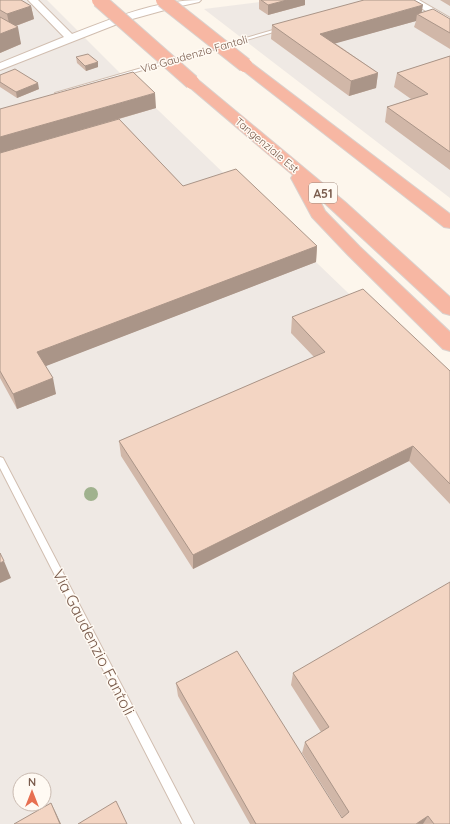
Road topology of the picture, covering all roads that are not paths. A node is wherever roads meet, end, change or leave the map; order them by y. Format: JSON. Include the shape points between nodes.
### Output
{"nodes":[{"id":1,"x":32,"y":0,"type":"edge"},
{"id":2,"x":99,"y":0,"type":"edge"},
{"id":3,"x":163,"y":0,"type":"edge"},
{"id":4,"x":196,"y":0,"type":"edge"},
{"id":5,"x":412,"y":0,"type":"edge"},
{"id":6,"x":450,"y":22,"type":"edge"},
{"id":7,"x":290,"y":27,"type":"edge"},
{"id":8,"x":71,"y":38,"type":"junction"},
{"id":9,"x":0,"y":67,"type":"edge"},
{"id":10,"x":54,"y":94,"type":"edge"},
{"id":11,"x":294,"y":168,"type":"junction"},
{"id":12,"x":450,"y":223,"type":"edge"},
{"id":13,"x":450,"y":308,"type":"edge"},
{"id":14,"x":450,"y":344,"type":"edge"},
{"id":15,"x":0,"y":460,"type":"edge"},
{"id":16,"x":188,"y":824,"type":"edge"}],
"edges":[{"from":1,"to":8,"type":"street"},
{"from":2,"to":11,"type":"highway","name":"Tangenziale Est","number":"A51","bridge":true},
{"from":3,"to":12,"type":"highway","bridge":true},
{"from":4,"to":8,"type":"street","via":[[174,4]]},
{"from":5,"to":6,"type":"street"},
{"from":7,"to":10,"type":"lane","name":"Via Gaudenzio Fantoli"},
{"from":8,"to":9,"type":"street"},
{"from":11,"to":13,"type":"highway","name":"Tangenziale Est","number":"A51"},
{"from":11,"to":14,"type":"highway","via":[[318,213]]},
{"from":15,"to":16,"type":"lane","name":"Via Gaudenzio Fantoli"}]}
